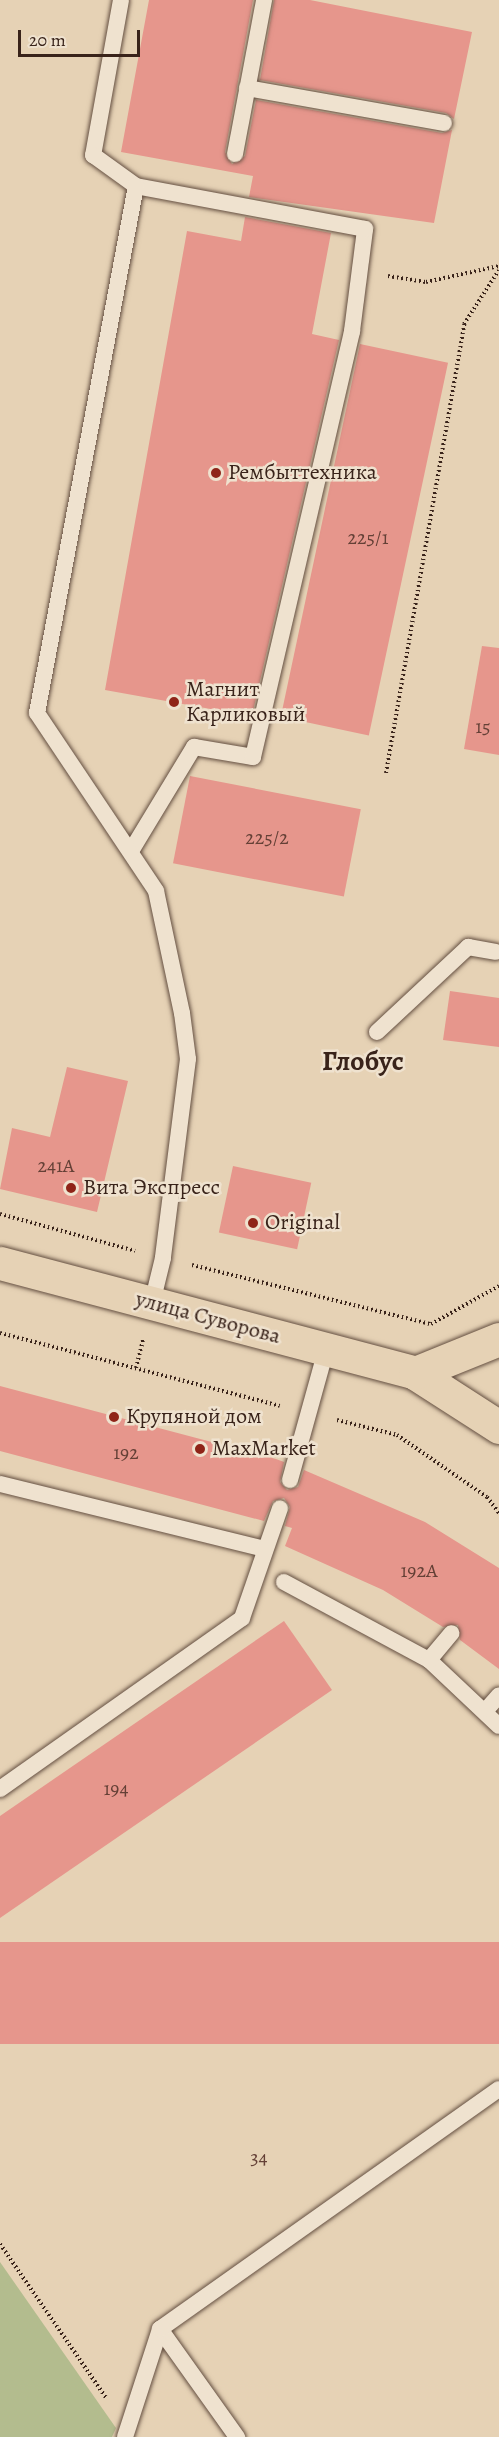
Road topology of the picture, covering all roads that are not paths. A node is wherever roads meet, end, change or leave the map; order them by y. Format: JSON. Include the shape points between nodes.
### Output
{"nodes":[{"id":1,"x":121,"y":0,"type":"edge"},
{"id":2,"x":264,"y":0,"type":"edge"},
{"id":3,"x":247,"y":88,"type":"junction"},
{"id":4,"x":444,"y":123,"type":"dead end"},
{"id":5,"x":235,"y":154,"type":"dead end"},
{"id":6,"x":136,"y":186,"type":"junction"},
{"id":7,"x":130,"y":851,"type":"junction"},
{"id":8,"x":496,"y":952,"type":"dead end"},
{"id":9,"x":377,"y":1032,"type":"dead end"},
{"id":10,"x":0,"y":1263,"type":"edge"},
{"id":11,"x":152,"y":1303,"type":"junction"},
{"id":12,"x":499,"y":1339,"type":"edge"},
{"id":13,"x":326,"y":1350,"type":"junction"},
{"id":14,"x":415,"y":1373,"type":"junction"},
{"id":15,"x":499,"y":1427,"type":"edge"},
{"id":16,"x":291,"y":1480,"type":"dead end"},
{"id":17,"x":0,"y":1484,"type":"edge"},
{"id":18,"x":280,"y":1508,"type":"dead end"},
{"id":19,"x":265,"y":1549,"type":"junction"},
{"id":20,"x":284,"y":1582,"type":"dead end"},
{"id":21,"x":452,"y":1633,"type":"dead end"},
{"id":22,"x":429,"y":1660,"type":"junction"},
{"id":23,"x":499,"y":1695,"type":"edge"},
{"id":24,"x":487,"y":1709,"type":"junction"},
{"id":25,"x":499,"y":1726,"type":"edge"},
{"id":26,"x":0,"y":1789,"type":"edge"},
{"id":27,"x":499,"y":2089,"type":"edge"},
{"id":28,"x":160,"y":2329,"type":"junction"},
{"id":29,"x":126,"y":2434,"type":"edge"},
{"id":30,"x":237,"y":2437,"type":"edge"}],
"edges":[{"from":1,"to":6,"type":"lane","via":[[93,155]]},
{"from":2,"to":3,"type":"lane"},
{"from":3,"to":4,"type":"lane"},
{"from":3,"to":5,"type":"lane"},
{"from":6,"to":7,"type":"lane","via":[[37,713]]},
{"from":6,"to":7,"type":"lane","via":[[364,229],[352,331],[254,757],[194,747]]},
{"from":7,"to":11,"type":"lane","via":[[156,891],[188,1059],[164,1258]]},
{"from":8,"to":9,"type":"lane","via":[[468,947]]},
{"from":10,"to":11,"type":"main road","name":"улица Суворова"},
{"from":11,"to":13,"type":"main road","name":"улица Суворова"},
{"from":12,"to":14,"type":"main road"},
{"from":13,"to":14,"type":"main road","name":"улица Суворова"},
{"from":13,"to":16,"type":"lane"},
{"from":14,"to":15,"type":"main road","name":"улица Суворова"},
{"from":17,"to":19,"type":"lane"},
{"from":18,"to":19,"type":"lane"},
{"from":19,"to":26,"type":"lane","via":[[242,1618]]},
{"from":20,"to":22,"type":"lane"},
{"from":21,"to":22,"type":"lane"},
{"from":22,"to":24,"type":"lane"},
{"from":23,"to":24,"type":"lane"},
{"from":24,"to":25,"type":"lane"},
{"from":27,"to":28,"type":"lane"},
{"from":28,"to":29,"type":"lane"},
{"from":28,"to":30,"type":"lane"}]}
